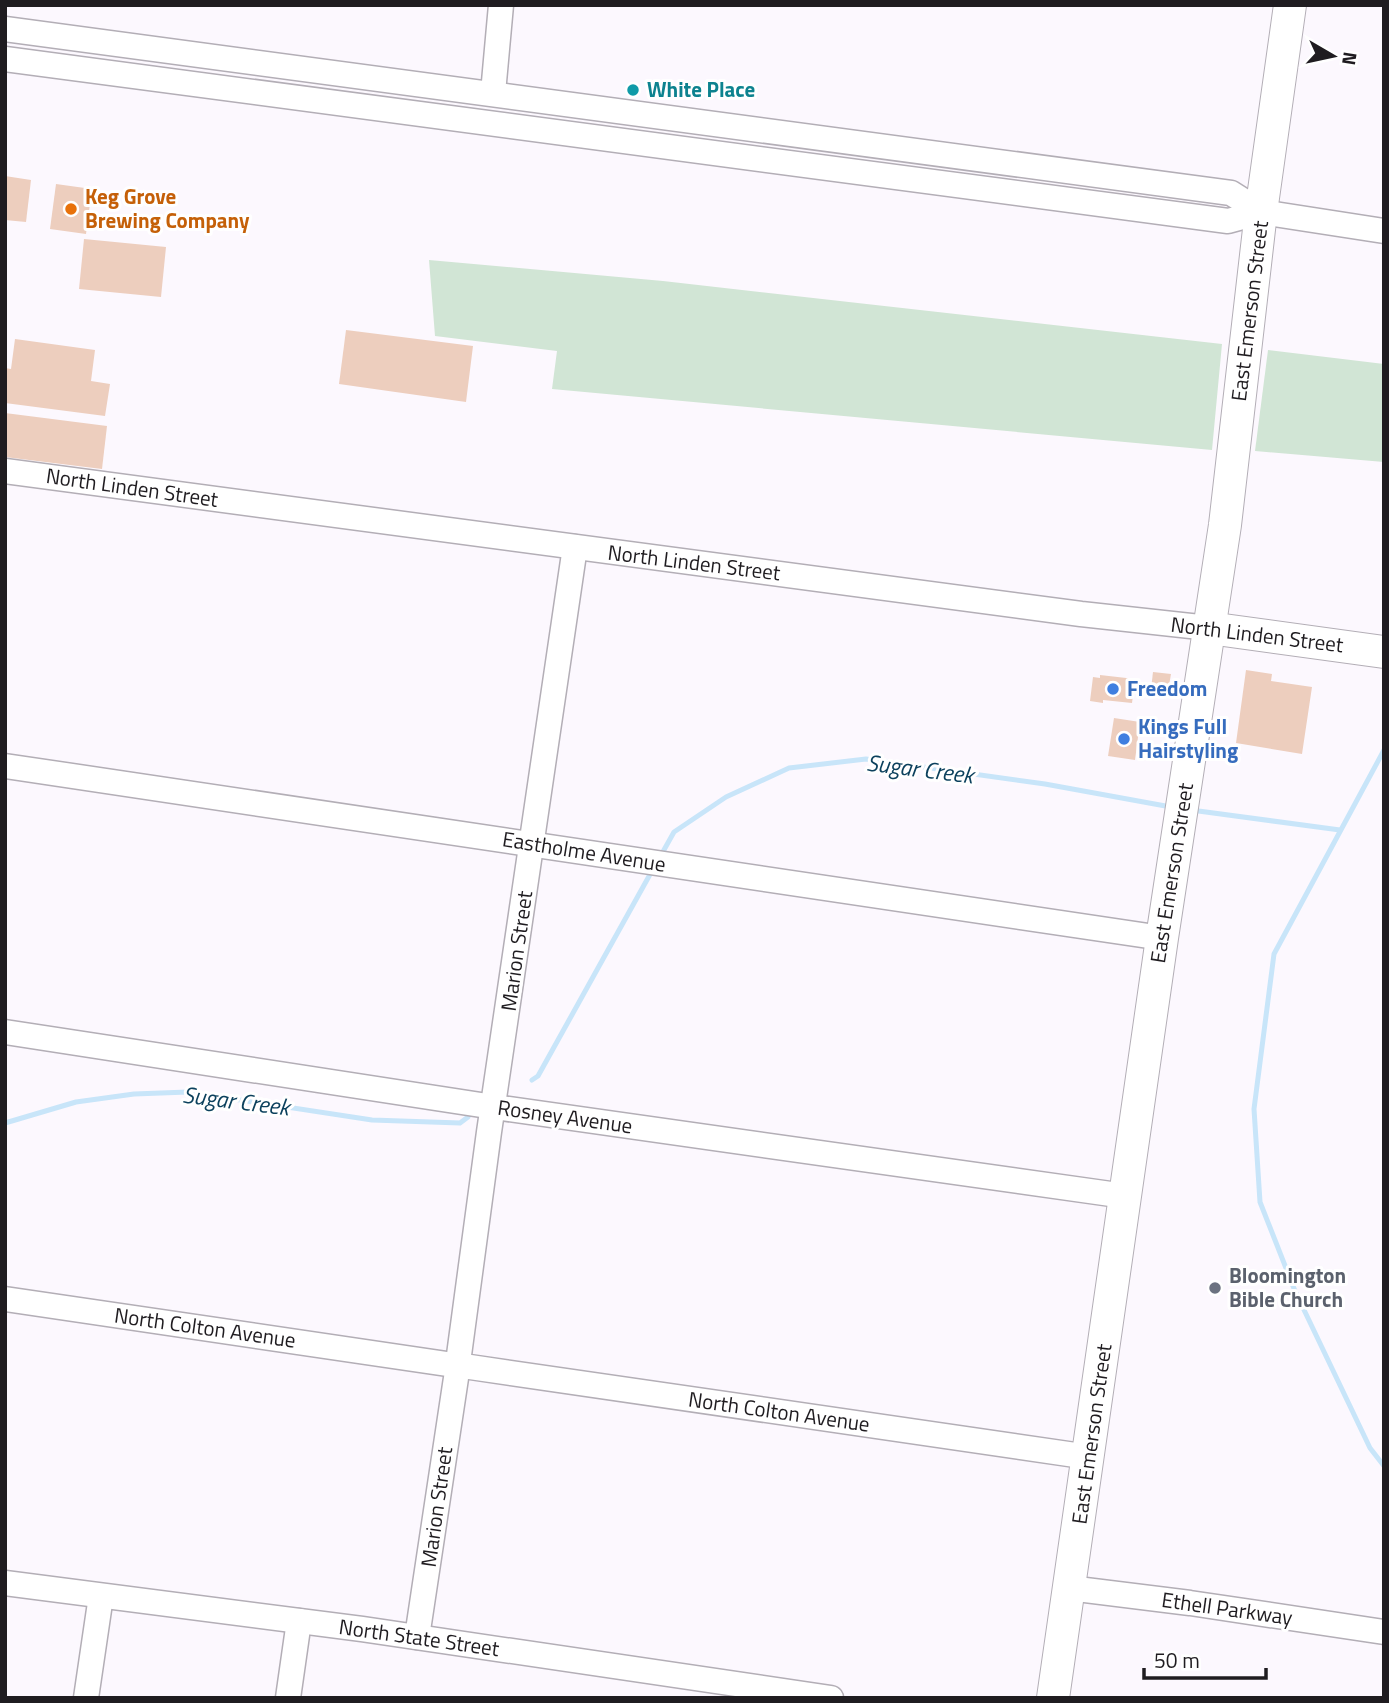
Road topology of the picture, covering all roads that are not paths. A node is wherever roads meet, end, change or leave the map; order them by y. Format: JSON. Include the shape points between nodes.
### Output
{"nodes":[{"id":1,"x":501,"y":5,"type":"edge"},
{"id":2,"x":1290,"y":5,"type":"edge"},
{"id":3,"x":5,"y":29,"type":"edge"},
{"id":4,"x":231,"y":58,"type":"junction"},
{"id":5,"x":5,"y":59,"type":"edge"},
{"id":6,"x":226,"y":88,"type":"junction"},
{"id":7,"x":493,"y":93,"type":"junction"},
{"id":8,"x":486,"y":122,"type":"junction"},
{"id":9,"x":846,"y":141,"type":"junction"},
{"id":10,"x":922,"y":151,"type":"junction"},
{"id":11,"x":842,"y":170,"type":"junction"},
{"id":12,"x":918,"y":180,"type":"junction"},
{"id":13,"x":1261,"y":212,"type":"junction"},
{"id":14,"x":1384,"y":231,"type":"edge"},
{"id":15,"x":5,"y":471,"type":"edge"},
{"id":16,"x":575,"y":547,"type":"junction"},
{"id":17,"x":1209,"y":628,"type":"junction"},
{"id":18,"x":1384,"y":652,"type":"edge"},
{"id":19,"x":5,"y":766,"type":"edge"},
{"id":20,"x":533,"y":844,"type":"junction"},
{"id":21,"x":1162,"y":938,"type":"junction"},
{"id":22,"x":5,"y":1032,"type":"edge"},
{"id":23,"x":494,"y":1107,"type":"junction"},
{"id":24,"x":1125,"y":1196,"type":"junction"},
{"id":25,"x":5,"y":1299,"type":"edge"},
{"id":26,"x":458,"y":1366,"type":"junction"},
{"id":27,"x":1089,"y":1457,"type":"junction"},
{"id":28,"x":5,"y":1583,"type":"edge"},
{"id":29,"x":1069,"y":1588,"type":"junction"},
{"id":30,"x":101,"y":1596,"type":"junction"},
{"id":31,"x":299,"y":1621,"type":"junction"},
{"id":32,"x":1384,"y":1632,"type":"edge"},
{"id":33,"x":417,"y":1637,"type":"junction"},
{"id":34,"x":86,"y":1698,"type":"edge"},
{"id":35,"x":288,"y":1698,"type":"edge"},
{"id":36,"x":831,"y":1698,"type":"edge"},
{"id":37,"x":1053,"y":1698,"type":"edge"}],
"edges":[{"from":1,"to":7,"type":"street"},
{"from":2,"to":13,"type":"main road","name":"East Emerson Street"},
{"from":3,"to":4,"type":"street"},
{"from":4,"to":6,"type":"street"},
{"from":4,"to":7,"type":"street"},
{"from":5,"to":6,"type":"street"},
{"from":6,"to":8,"type":"street"},
{"from":7,"to":8,"type":"street","via":[[480,98],[476,107]]},
{"from":7,"to":9,"type":"street"},
{"from":8,"to":11,"type":"street"},
{"from":9,"to":10,"type":"street"},
{"from":9,"to":11,"type":"street"},
{"from":10,"to":12,"type":"street"},
{"from":10,"to":13,"type":"street","via":[[1231,193]]},
{"from":11,"to":12,"type":"street"},
{"from":12,"to":13,"type":"street","via":[[1228,221]]},
{"from":13,"to":14,"type":"street"},
{"from":13,"to":17,"type":"main road","name":"East Emerson Street"},
{"from":15,"to":16,"type":"street","name":"North Linden Street"},
{"from":16,"to":17,"type":"street","name":"North Linden Street"},
{"from":16,"to":20,"type":"street","name":"Marion Street"},
{"from":17,"to":18,"type":"main road","name":"North Linden Street"},
{"from":17,"to":21,"type":"main road","name":"East Emerson Street"},
{"from":19,"to":20,"type":"street","name":"Eastholme Avenue"},
{"from":20,"to":21,"type":"street","name":"Eastholme Avenue"},
{"from":20,"to":23,"type":"street","name":"Marion Street"},
{"from":21,"to":24,"type":"main road","name":"East Emerson Street"},
{"from":22,"to":23,"type":"street","name":"Rosney Avenue"},
{"from":23,"to":24,"type":"street","name":"Rosney Avenue"},
{"from":23,"to":26,"type":"street","name":"Marion Street"},
{"from":24,"to":27,"type":"main road","name":"East Emerson Street"},
{"from":25,"to":26,"type":"street","name":"North Colton Avenue"},
{"from":26,"to":27,"type":"street","name":"North Colton Avenue"},
{"from":26,"to":33,"type":"street","name":"Marion Street"},
{"from":27,"to":29,"type":"main road","name":"East Emerson Street"},
{"from":28,"to":30,"type":"street","name":"North State Street"},
{"from":29,"to":32,"type":"street","name":"Ethell Parkway"},
{"from":29,"to":37,"type":"main road","name":"East Emerson Street"},
{"from":30,"to":31,"type":"street","name":"North State Street"},
{"from":30,"to":34,"type":"street"},
{"from":31,"to":33,"type":"street","name":"North State Street"},
{"from":31,"to":35,"type":"street"},
{"from":33,"to":36,"type":"street","name":"North State Street"}]}
